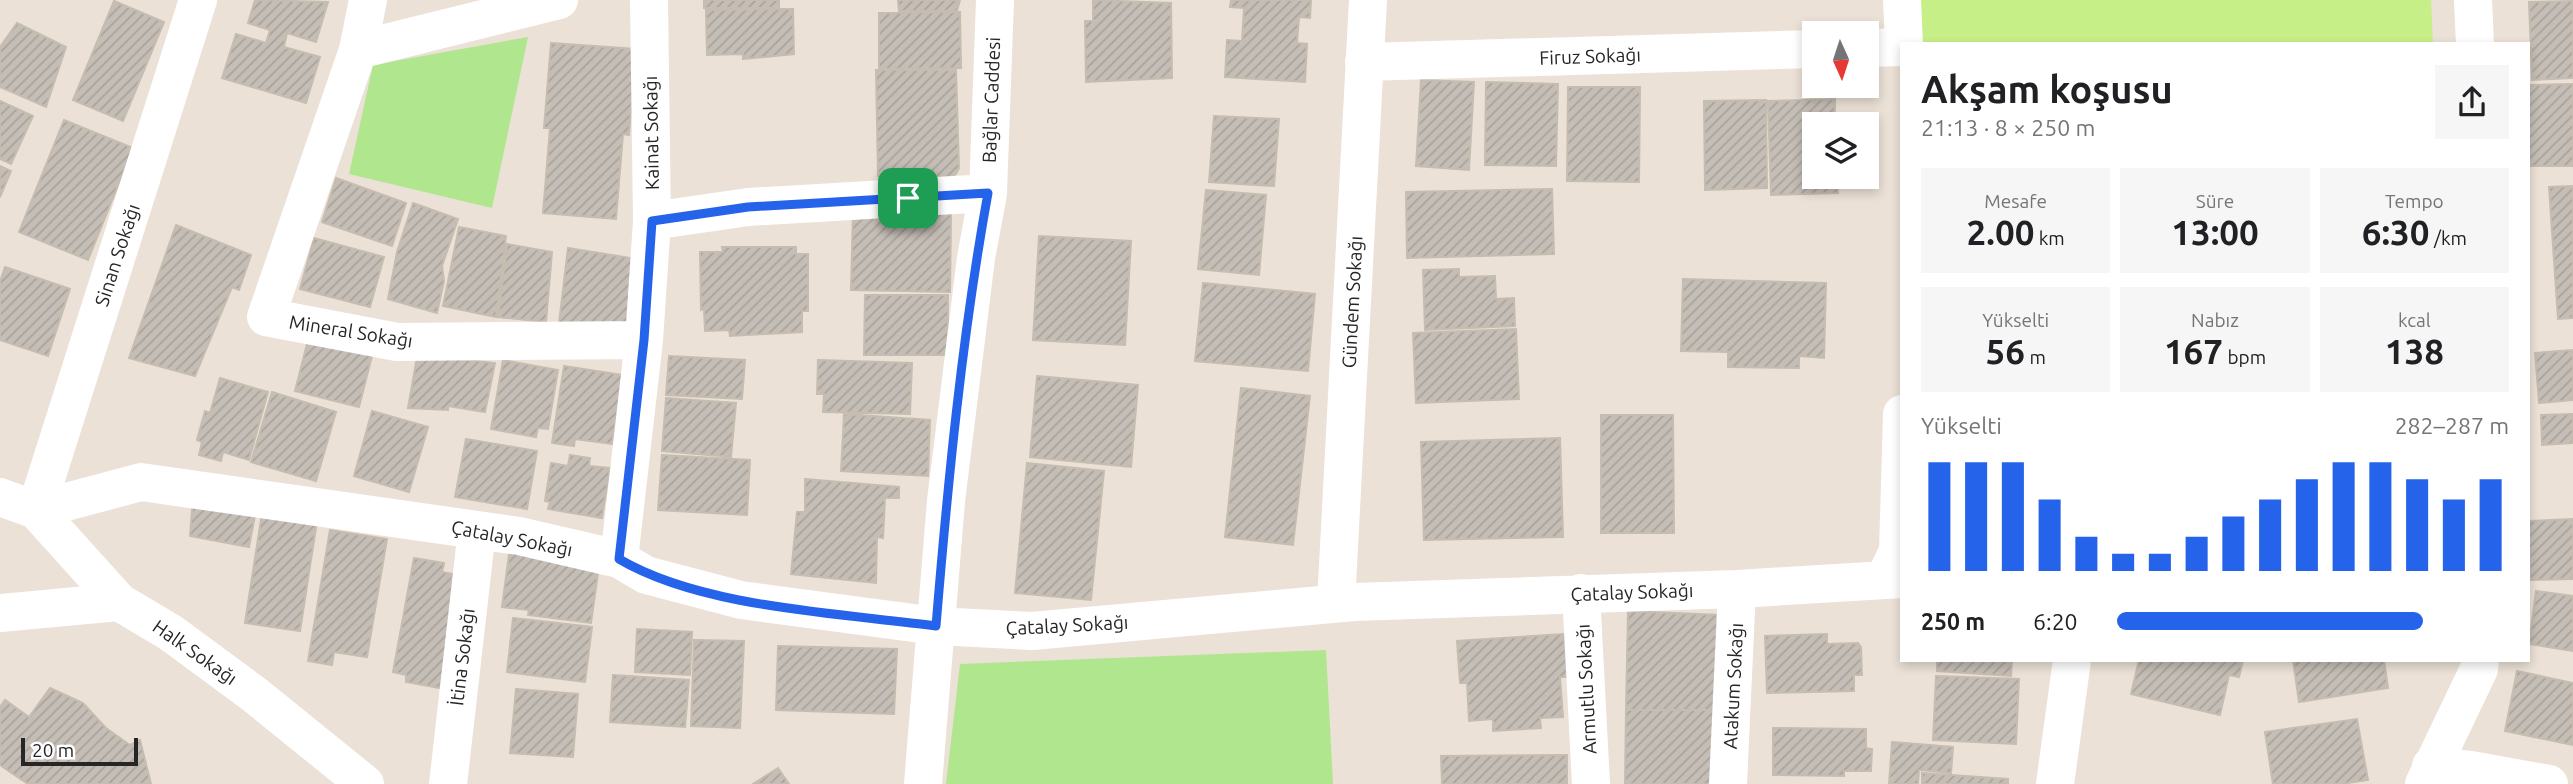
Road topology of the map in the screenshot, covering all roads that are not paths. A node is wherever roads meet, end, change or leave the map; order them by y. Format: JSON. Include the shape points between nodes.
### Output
{"nodes":[{"id":1,"x":198,"y":0,"type":"edge"},
{"id":2,"x":368,"y":0,"type":"edge"},
{"id":3,"x":559,"y":0,"type":"edge"},
{"id":4,"x":649,"y":0,"type":"edge"},
{"id":5,"x":995,"y":0,"type":"edge"},
{"id":6,"x":1368,"y":0,"type":"edge"},
{"id":7,"x":1902,"y":0,"type":"edge"},
{"id":8,"x":2473,"y":0,"type":"edge"},
{"id":9,"x":1903,"y":42,"type":"edge"},
{"id":10,"x":2475,"y":42,"type":"edge"},
{"id":11,"x":1900,"y":45,"type":"edge"},
{"id":12,"x":1880,"y":47,"type":"edge"},
{"id":13,"x":1802,"y":49,"type":"edge"},
{"id":14,"x":358,"y":50,"type":"junction"},
{"id":15,"x":1364,"y":62,"type":"junction"},
{"id":16,"x":988,"y":193,"type":"junction"},
{"id":17,"x":652,"y":221,"type":"junction"},
{"id":18,"x":644,"y":340,"type":"junction"},
{"id":19,"x":1900,"y":482,"type":"edge"},
{"id":20,"x":0,"y":497,"type":"edge"},
{"id":21,"x":36,"y":510,"type":"junction"},
{"id":22,"x":477,"y":530,"type":"junction"},
{"id":23,"x":619,"y":559,"type":"junction"},
{"id":24,"x":1893,"y":580,"type":"edge"},
{"id":25,"x":1737,"y":589,"type":"junction"},
{"id":26,"x":1581,"y":593,"type":"junction"},
{"id":27,"x":119,"y":602,"type":"junction"},
{"id":28,"x":1336,"y":603,"type":"junction"},
{"id":29,"x":0,"y":614,"type":"edge"},
{"id":30,"x":936,"y":626,"type":"junction"},
{"id":31,"x":2072,"y":662,"type":"edge"},
{"id":32,"x":2480,"y":662,"type":"edge"},
{"id":33,"x":2428,"y":775,"type":"edge"},
{"id":34,"x":365,"y":784,"type":"edge"},
{"id":35,"x":448,"y":784,"type":"edge"},
{"id":36,"x":923,"y":784,"type":"edge"},
{"id":37,"x":1591,"y":784,"type":"edge"},
{"id":38,"x":1728,"y":784,"type":"edge"},
{"id":39,"x":2054,"y":784,"type":"edge"},
{"id":40,"x":2549,"y":784,"type":"edge"}],
"edges":[{"from":1,"to":21,"type":"street","name":"Sinan Sokağı"},
{"from":2,"to":14,"type":"street","name":"Mineral Sokağı"},
{"from":3,"to":14,"type":"street"},
{"from":4,"to":17,"type":"street","name":"Kainat Sokağı"},
{"from":5,"to":16,"type":"street","name":"Bağlar Caddesi"},
{"from":6,"to":15,"type":"street","name":"Gündem Sokağı"},
{"from":7,"to":9,"type":"street"},
{"from":8,"to":10,"type":"street"},
{"from":11,"to":12,"type":"street"},
{"from":13,"to":15,"type":"street","name":"Firuz Sokağı"},
{"from":14,"to":18,"type":"street","name":"Mineral Sokağı","via":[[266,317],[397,342]]},
{"from":15,"to":28,"type":"street","name":"Gündem Sokağı"},
{"from":16,"to":17,"type":"street","via":[[748,207]]},
{"from":16,"to":30,"type":"street","name":"Bağlar Caddesi","via":[[948,488]]},
{"from":17,"to":18,"type":"street","name":"Kainat Sokağı"},
{"from":18,"to":23,"type":"street","name":"Kainat Sokağı"},
{"from":19,"to":24,"type":"street"},
{"from":20,"to":21,"type":"street"},
{"from":21,"to":22,"type":"street","name":"Çatalay Sokağı","via":[[141,482]]},
{"from":21,"to":27,"type":"street","name":"Halk Sokağı"},
{"from":22,"to":23,"type":"street","name":"Çatalay Sokağı"},
{"from":22,"to":35,"type":"street","name":"İtina Sokağı"},
{"from":23,"to":30,"type":"street","name":"Çatalay Sokağı","via":[[646,575],[741,600]]},
{"from":24,"to":25,"type":"street","name":"Çatalay Sokağı"},
{"from":25,"to":26,"type":"street","name":"Çatalay Sokağı"},
{"from":25,"to":38,"type":"street","name":"Atakum Sokağı"},
{"from":26,"to":28,"type":"street","name":"Çatalay Sokağı"},
{"from":26,"to":37,"type":"street","name":"Armutlu Sokağı"},
{"from":27,"to":29,"type":"street"},
{"from":27,"to":34,"type":"street","name":"Halk Sokağı","via":[[171,633],[244,687]]},
{"from":28,"to":30,"type":"street","name":"Çatalay Sokağı","via":[[1032,631]]},
{"from":30,"to":36,"type":"street","name":"Bağlar Caddesi"},
{"from":31,"to":39,"type":"street"},
{"from":32,"to":33,"type":"street"},
{"from":33,"to":40,"type":"street","via":[[2471,769]]}]}
